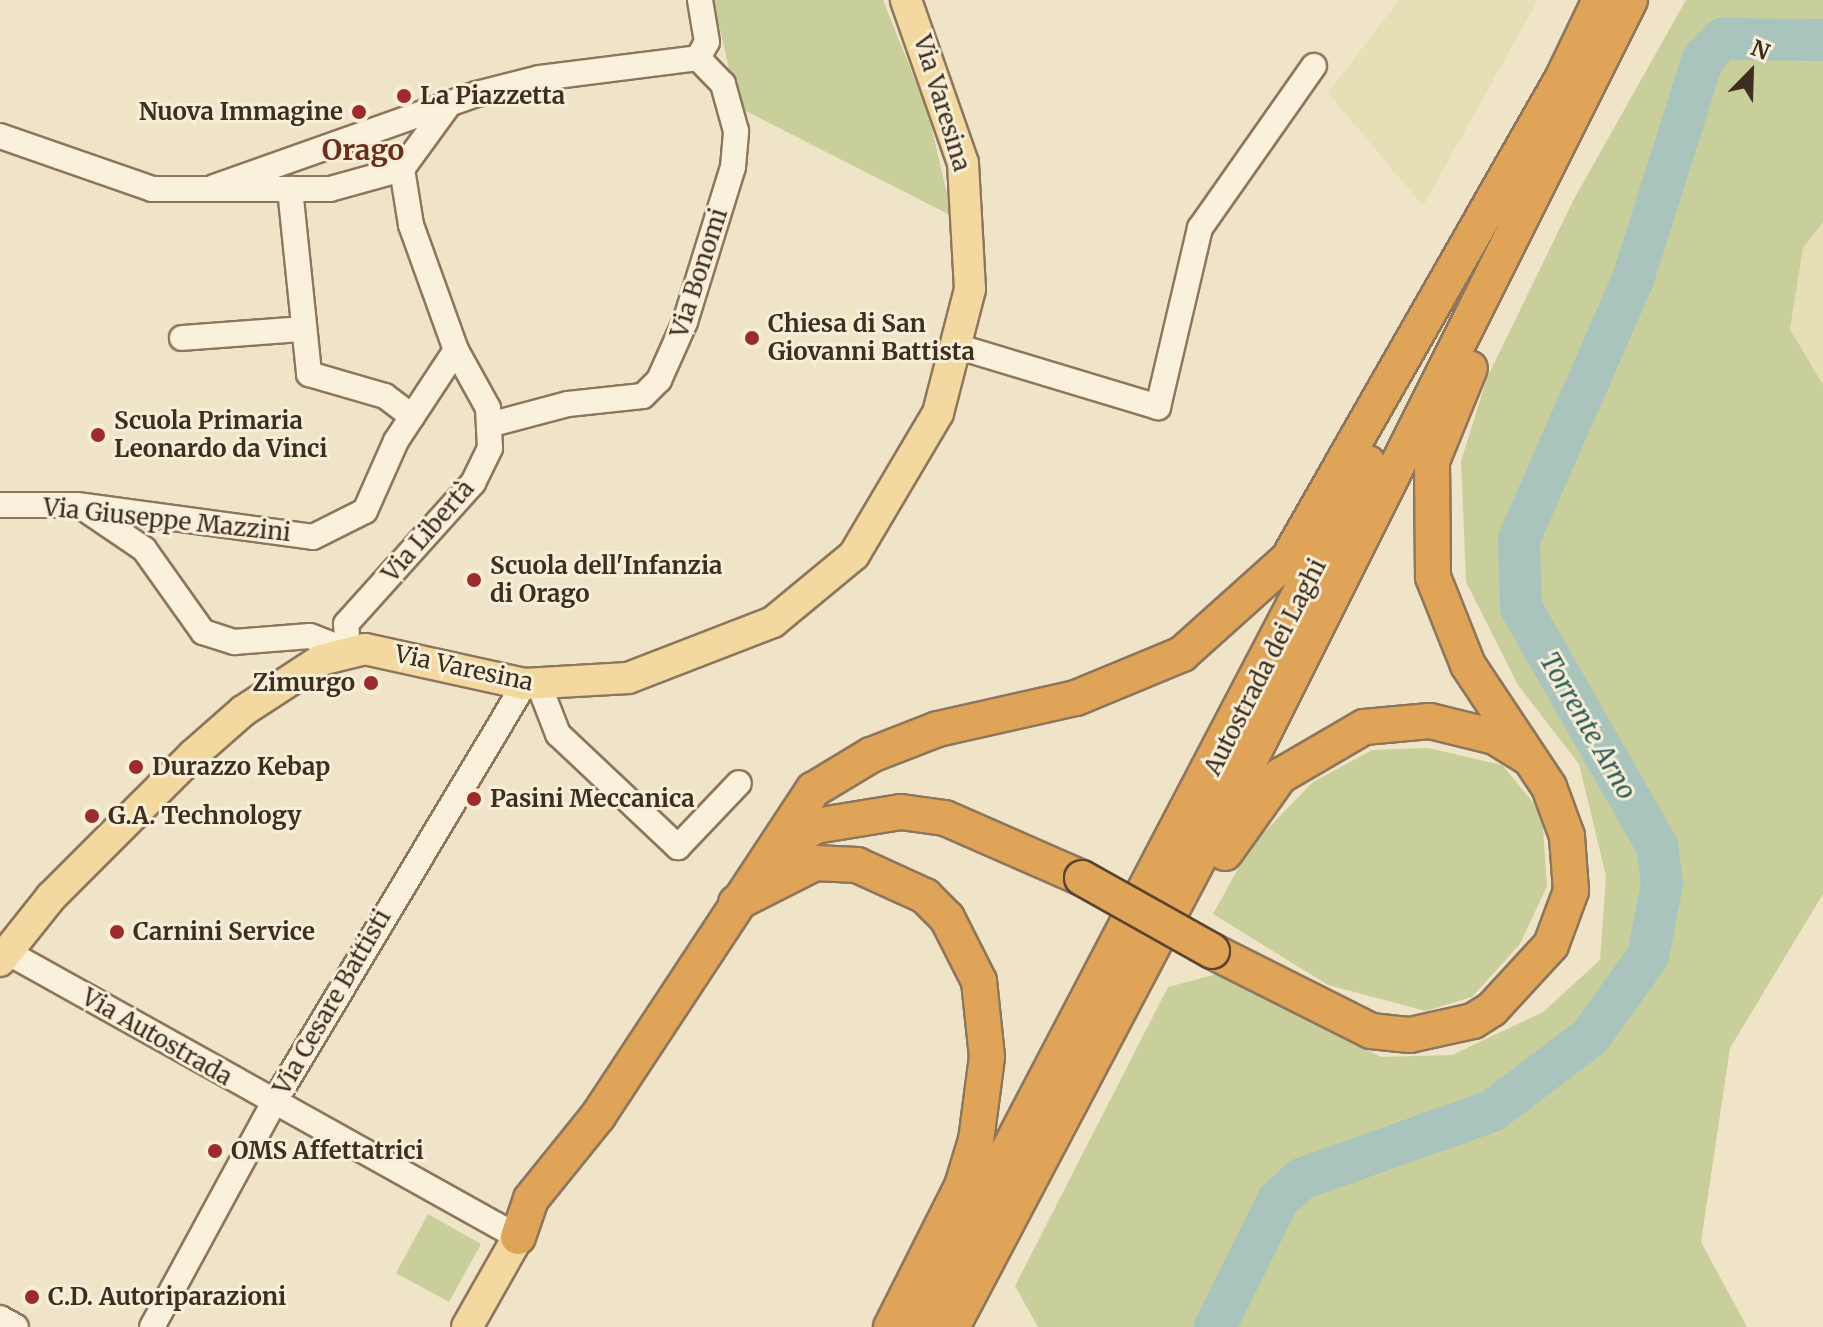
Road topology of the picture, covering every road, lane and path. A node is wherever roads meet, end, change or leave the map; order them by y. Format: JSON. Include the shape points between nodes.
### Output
{"nodes":[{"id":1,"x":700,"y":0,"type":"edge"},
{"id":2,"x":906,"y":0,"type":"edge"},
{"id":3,"x":1600,"y":0,"type":"edge"},
{"id":4,"x":1630,"y":0,"type":"edge"},
{"id":5,"x":1646,"y":0,"type":"edge"},
{"id":6,"x":698,"y":58,"type":"junction"},
{"id":7,"x":1314,"y":66,"type":"dead end"},
{"id":8,"x":1562,"y":79,"type":"junction"},
{"id":9,"x":450,"y":103,"type":"junction"},
{"id":10,"x":385,"y":122,"type":"junction"},
{"id":11,"x":0,"y":136,"type":"edge"},
{"id":12,"x":315,"y":149,"type":"junction"},
{"id":13,"x":407,"y":164,"type":"junction"},
{"id":14,"x":214,"y":187,"type":"junction"},
{"id":15,"x":290,"y":189,"type":"junction"},
{"id":16,"x":330,"y":189,"type":"junction"},
{"id":17,"x":302,"y":329,"type":"junction"},
{"id":18,"x":182,"y":338,"type":"dead end"},
{"id":19,"x":959,"y":347,"type":"junction"},
{"id":20,"x":456,"y":350,"type":"junction"},
{"id":21,"x":412,"y":416,"type":"junction"},
{"id":22,"x":489,"y":425,"type":"junction"},
{"id":23,"x":0,"y":505,"type":"edge"},
{"id":24,"x":77,"y":505,"type":"junction"},
{"id":25,"x":348,"y":651,"type":"junction"},
{"id":26,"x":531,"y":685,"type":"junction"},
{"id":27,"x":1530,"y":759,"type":"junction"},
{"id":28,"x":739,"y":783,"type":"dead end"},
{"id":29,"x":757,"y":868,"type":"junction"},
{"id":30,"x":736,"y":903,"type":"junction"},
{"id":31,"x":3,"y":956,"type":"edge"},
{"id":32,"x":273,"y":1104,"type":"junction"},
{"id":33,"x":518,"y":1237,"type":"junction"},
{"id":34,"x":0,"y":1318,"type":"edge"},
{"id":35,"x":956,"y":1319,"type":"edge"},
{"id":36,"x":16,"y":1327,"type":"edge"},
{"id":37,"x":152,"y":1327,"type":"edge"},
{"id":38,"x":467,"y":1327,"type":"edge"},
{"id":39,"x":891,"y":1327,"type":"edge"},
{"id":40,"x":916,"y":1327,"type":"edge"}],
"edges":[{"from":1,"to":6,"type":"street","via":[[707,42]]},
{"from":2,"to":19,"type":"main road","name":"Via Varesina","via":[[947,106],[968,189],[971,272]]},
{"from":3,"to":8,"type":"highway","name":"Autostrada dei Laghi"},
{"from":4,"to":35,"type":"highway","name":"Autostrada dei Laghi","via":[[1234,792]]},
{"from":5,"to":27,"type":"highway","via":[[1432,461],[1433,577],[1446,620]]},
{"from":6,"to":9,"type":"street","via":[[540,78]]},
{"from":6,"to":22,"type":"street","name":"Via Bonomi","via":[[723,84],[736,131],[733,167],[685,322],[659,380],[643,396],[568,404]]},
{"from":7,"to":19,"type":"street","via":[[1200,228],[1158,407]]},
{"from":8,"to":29,"type":"highway","via":[[1277,570],[1182,654],[1136,676],[938,729],[871,755],[813,790]]},
{"from":8,"to":40,"type":"highway","name":"Autostrada dei Laghi","via":[[1207,781]]},
{"from":9,"to":10,"type":"street"},
{"from":9,"to":13,"type":"street"},
{"from":10,"to":12,"type":"street"},
{"from":10,"to":13,"type":"street","name":"Via Libertà","via":[[412,133]]},
{"from":11,"to":14,"type":"street","via":[[152,189]]},
{"from":12,"to":14,"type":"street"},
{"from":12,"to":16,"type":"street","via":[[308,173]]},
{"from":13,"to":16,"type":"street"},
{"from":13,"to":20,"type":"street","name":"Via Libertà","via":[[411,225]]},
{"from":14,"to":15,"type":"street"},
{"from":15,"to":16,"type":"street"},
{"from":15,"to":17,"type":"street"},
{"from":17,"to":18,"type":"street"},
{"from":17,"to":21,"type":"street","via":[[309,374],[385,396]]},
{"from":19,"to":26,"type":"main road","name":"Via Varesina","via":[[938,413],[887,507],[815,592],[750,634],[660,669]]},
{"from":20,"to":21,"type":"street","name":"Via Giuseppe Mazzini"},
{"from":20,"to":22,"type":"street","name":"Via Libertà","via":[[488,408]]},
{"from":21,"to":24,"type":"street","name":"Via Giuseppe Mazzini","via":[[365,511],[313,537]]},
{"from":22,"to":25,"type":"street","name":"Via Libertà","via":[[490,448],[473,483],[346,624]]},
{"from":23,"to":24,"type":"street","name":"Via Giuseppe Mazzini"},
{"from":24,"to":25,"type":"street","via":[[144,549],[203,632],[234,642],[310,636]]},
{"from":25,"to":26,"type":"main road","name":"Via Varesina","via":[[385,651]]},
{"from":25,"to":31,"type":"main road","name":"Via Varesina","via":[[307,669],[217,732]]},
{"from":26,"to":28,"type":"street","via":[[558,734],[678,847]]},
{"from":26,"to":32,"type":"street","name":"Via Cesare Battisti"},
{"from":27,"to":29,"type":"highway","bridge":true,"via":[[1567,836],[1571,891],[1551,945],[1521,983],[1473,1021],[1410,1035],[1371,1031],[1082,878],[945,818],[901,812],[815,826]]},
{"from":27,"to":35,"type":"highway","via":[[1459,727],[1395,723],[1324,746],[1280,776],[1219,862]]},
{"from":29,"to":30,"type":"highway"},
{"from":30,"to":33,"type":"highway","via":[[598,1116],[531,1199]]},
{"from":30,"to":39,"type":"highway","via":[[815,863],[857,865],[925,896],[947,918],[979,981],[987,1057],[976,1140],[962,1186]]},
{"from":31,"to":32,"type":"street","name":"Via Autostrada"},
{"from":32,"to":33,"type":"street","name":"Via Autostrada"},
{"from":32,"to":37,"type":"street","name":"Via Cesare Battisti"},
{"from":33,"to":38,"type":"main road"},
{"from":34,"to":36,"type":"street"}]}
